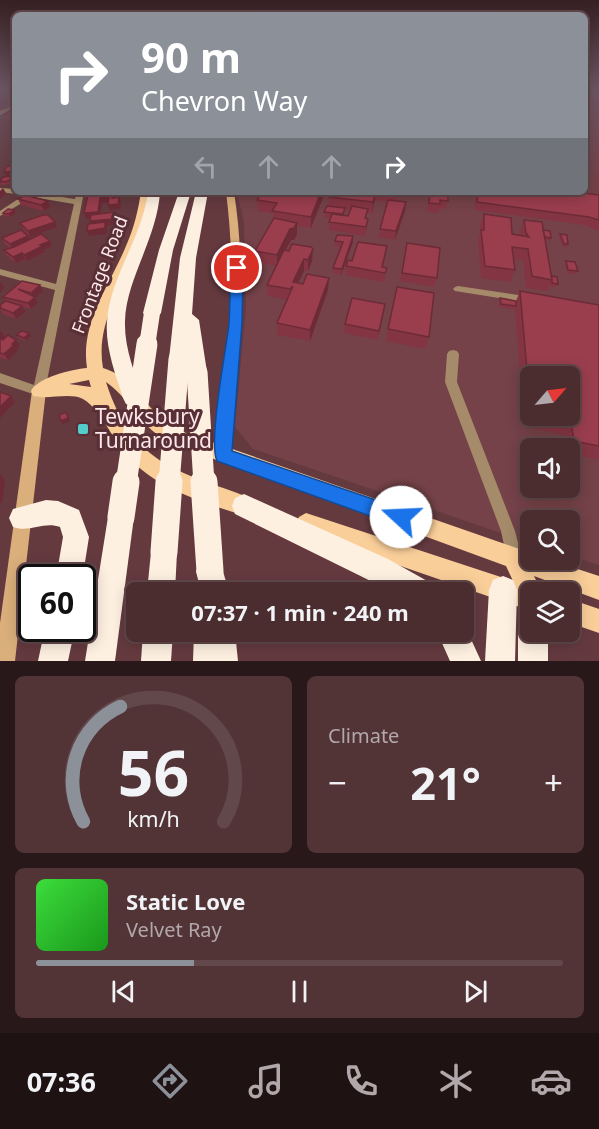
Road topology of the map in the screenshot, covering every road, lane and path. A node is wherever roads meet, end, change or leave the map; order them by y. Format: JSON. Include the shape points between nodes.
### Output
{"nodes":[{"id":1,"x":18,"y":195,"type":"edge"},
{"id":2,"x":19,"y":195,"type":"edge"},
{"id":3,"x":33,"y":195,"type":"edge"},
{"id":4,"x":79,"y":195,"type":"edge"},
{"id":5,"x":145,"y":195,"type":"edge"},
{"id":6,"x":154,"y":195,"type":"edge"},
{"id":7,"x":183,"y":195,"type":"edge"},
{"id":8,"x":201,"y":195,"type":"edge"},
{"id":9,"x":230,"y":195,"type":"edge"},
{"id":10,"x":77,"y":202,"type":"junction"},
{"id":11,"x":0,"y":208,"type":"edge"},
{"id":12,"x":0,"y":214,"type":"edge"},
{"id":13,"x":0,"y":272,"type":"edge"},
{"id":14,"x":60,"y":288,"type":"junction"},
{"id":15,"x":458,"y":289,"type":"dead end"},
{"id":16,"x":541,"y":302,"type":"edge"},
{"id":17,"x":453,"y":354,"type":"dead end"},
{"id":18,"x":188,"y":365,"type":"junction"},
{"id":19,"x":96,"y":373,"type":"junction"},
{"id":20,"x":0,"y":378,"type":"edge"},
{"id":21,"x":39,"y":390,"type":"junction"},
{"id":22,"x":133,"y":398,"type":"junction"},
{"id":23,"x":104,"y":406,"type":"junction"},
{"id":24,"x":223,"y":455,"type":"junction"},
{"id":25,"x":244,"y":506,"type":"junction"},
{"id":26,"x":22,"y":518,"type":"junction"},
{"id":27,"x":514,"y":558,"type":"junction"},
{"id":28,"x":72,"y":564,"type":"edge"},
{"id":29,"x":162,"y":582,"type":"edge"},
{"id":30,"x":212,"y":582,"type":"edge"},
{"id":31,"x":401,"y":582,"type":"edge"},
{"id":32,"x":524,"y":582,"type":"edge"},
{"id":33,"x":599,"y":588,"type":"edge"},
{"id":34,"x":503,"y":590,"type":"junction"},
{"id":35,"x":520,"y":594,"type":"edge"},
{"id":36,"x":580,"y":614,"type":"edge"},
{"id":37,"x":599,"y":621,"type":"edge"},
{"id":38,"x":57,"y":642,"type":"edge"},
{"id":39,"x":157,"y":642,"type":"edge"},
{"id":40,"x":209,"y":642,"type":"edge"},
{"id":41,"x":221,"y":642,"type":"edge"},
{"id":42,"x":457,"y":642,"type":"edge"},
{"id":43,"x":533,"y":642,"type":"edge"},
{"id":44,"x":5,"y":661,"type":"edge"},
{"id":45,"x":53,"y":661,"type":"edge"},
{"id":46,"x":100,"y":661,"type":"edge"},
{"id":47,"x":156,"y":661,"type":"edge"},
{"id":48,"x":208,"y":661,"type":"edge"},
{"id":49,"x":223,"y":661,"type":"edge"},
{"id":50,"x":466,"y":661,"type":"edge"},
{"id":51,"x":500,"y":661,"type":"edge"},
{"id":52,"x":533,"y":661,"type":"edge"}],
"edges":[{"from":1,"to":11,"type":"street"},
{"from":2,"to":12,"type":"street"},
{"from":3,"to":10,"type":"street"},
{"from":4,"to":10,"type":"street"},
{"from":5,"to":19,"type":"main road","name":"Frontage Road","via":[[140,224],[95,333]]},
{"from":6,"to":22,"type":"highway","via":[[149,223],[117,311],[116,333]]},
{"from":7,"to":46,"type":"highway","bridge":true,"via":[[152,312]]},
{"from":8,"to":18,"type":"highway","via":[[185,284]]},
{"from":9,"to":24,"type":"street","via":[[237,294]]},
{"from":10,"to":14,"type":"street"},
{"from":13,"to":14,"type":"street"},
{"from":14,"to":21,"type":"street"},
{"from":15,"to":16,"type":"street"},
{"from":17,"to":27,"type":"street","via":[[451,382],[508,531]]},
{"from":18,"to":29,"type":"highway","bridge":true},
{"from":18,"to":30,"type":"highway","bridge":true},
{"from":19,"to":21,"type":"main road","via":[[54,382]]},
{"from":19,"to":22,"type":"main road","via":[[113,378]]},
{"from":19,"to":23,"type":"main road","name":"Frontage Road"},
{"from":20,"to":21,"type":"street"},
{"from":21,"to":23,"type":"main road","via":[[84,391]]},
{"from":21,"to":26,"type":"street"},
{"from":22,"to":24,"type":"main road","via":[[153,423],[168,434]]},
{"from":23,"to":25,"type":"main road","name":"Frontage Road","via":[[116,430],[140,458],[192,488]]},
{"from":24,"to":27,"type":"main road"},
{"from":25,"to":31,"type":"highway"},
{"from":25,"to":34,"type":"main road","name":"Frontage Road"},
{"from":26,"to":28,"type":"highway","via":[[46,511],[70,519],[76,537]]},
{"from":26,"to":44,"type":"street"},
{"from":27,"to":32,"type":"main road"},
{"from":27,"to":33,"type":"main road"},
{"from":27,"to":34,"type":"main road"},
{"from":34,"to":35,"type":"main road","name":"Frontage Road"},
{"from":34,"to":51,"type":"highway"},
{"from":36,"to":37,"type":"main road"},
{"from":38,"to":45,"type":"highway"},
{"from":39,"to":47,"type":"highway"},
{"from":40,"to":48,"type":"highway"},
{"from":41,"to":49,"type":"highway"},
{"from":42,"to":50,"type":"highway"},
{"from":43,"to":52,"type":"highway"}]}
